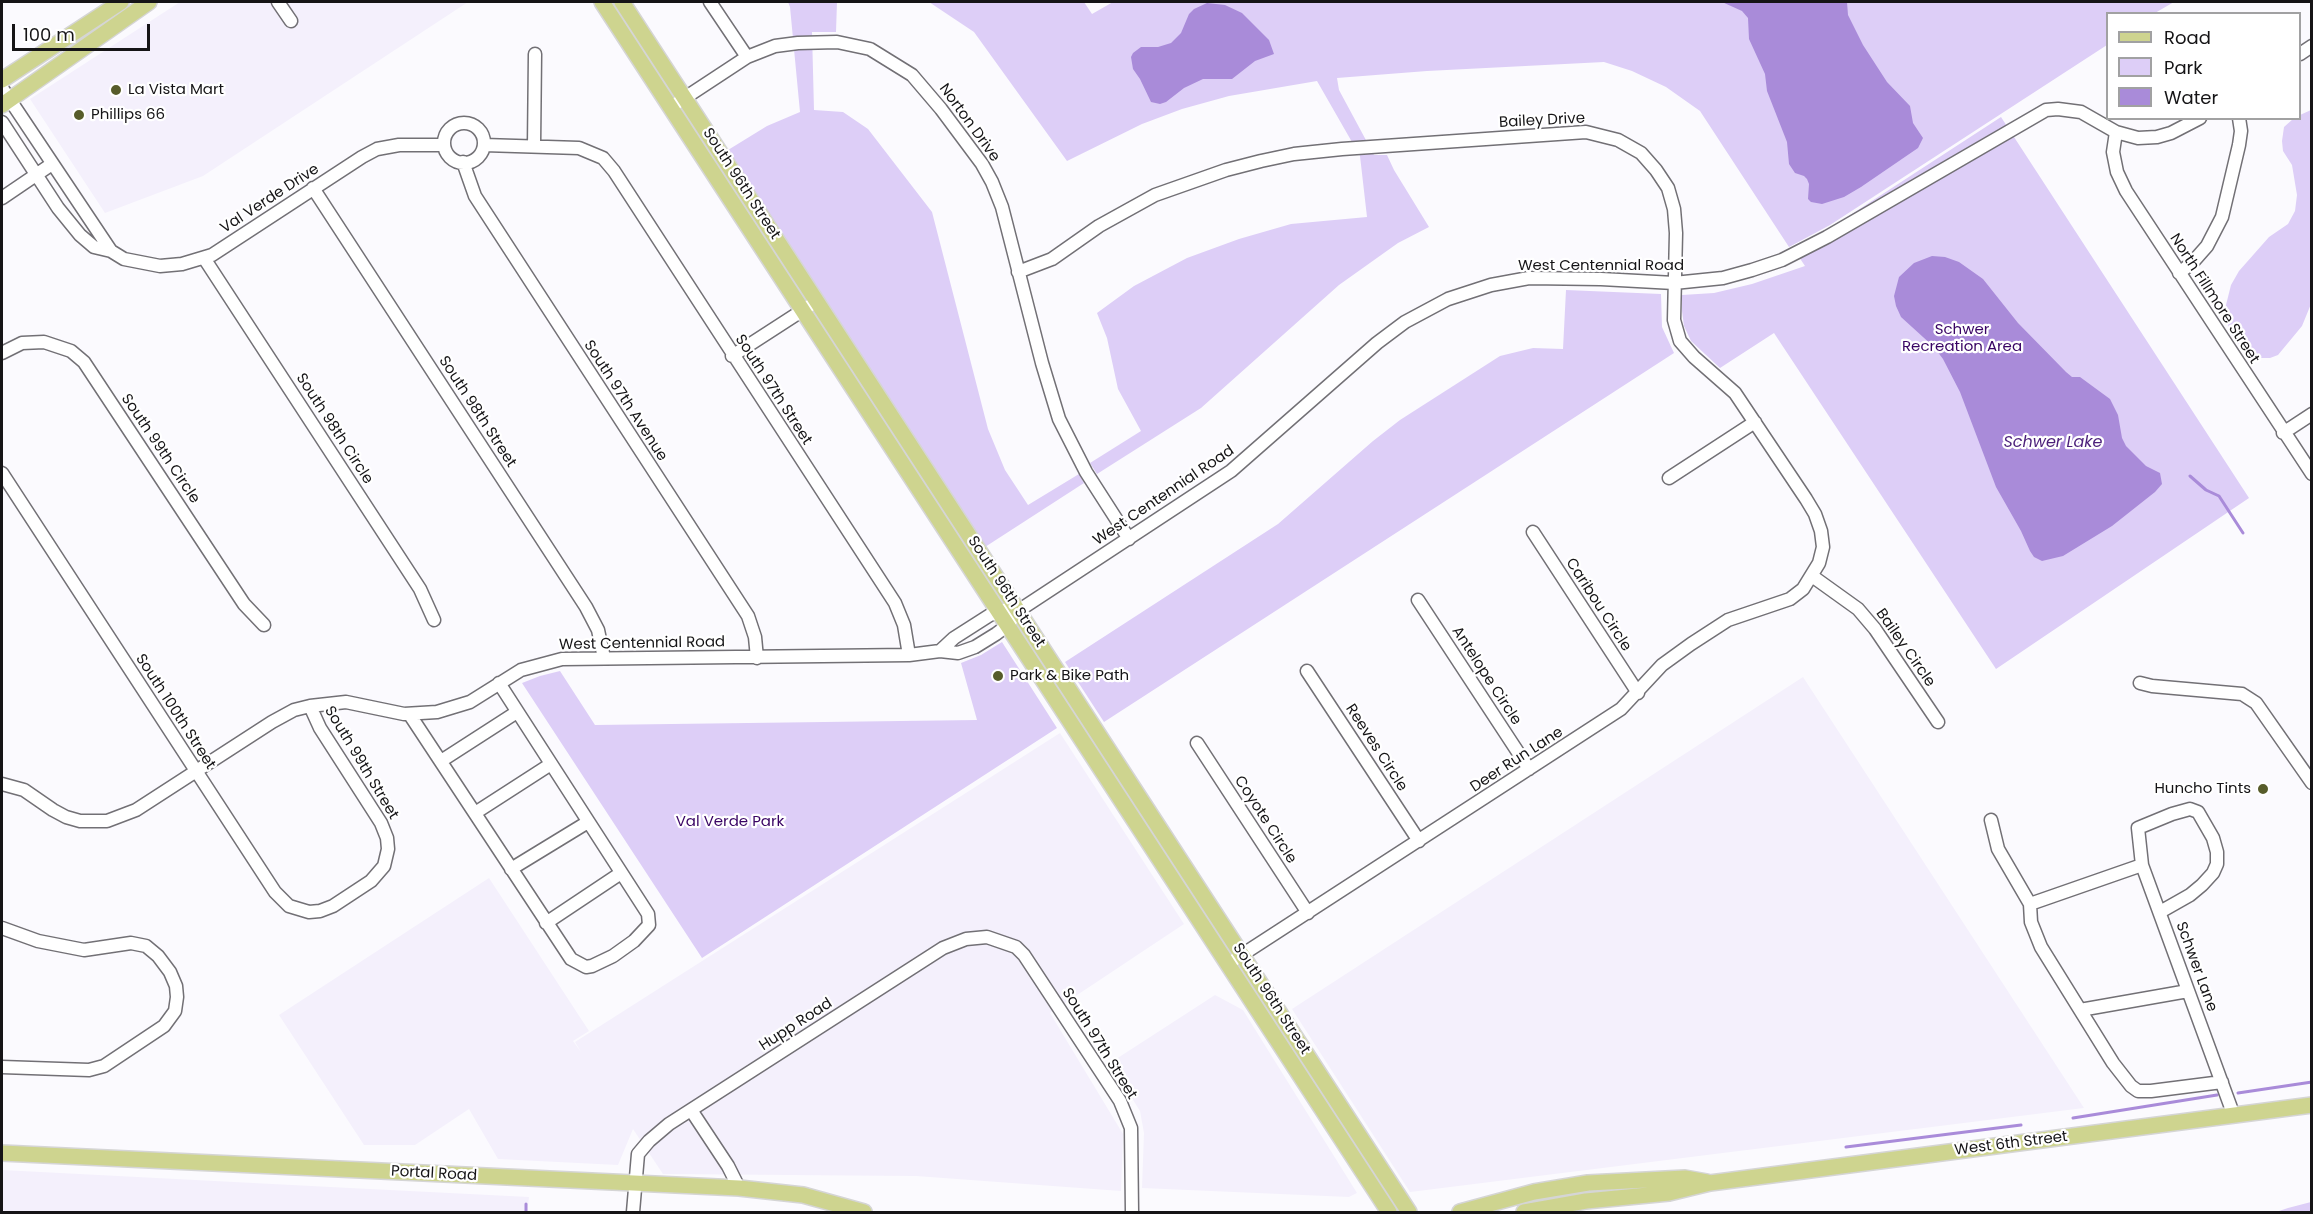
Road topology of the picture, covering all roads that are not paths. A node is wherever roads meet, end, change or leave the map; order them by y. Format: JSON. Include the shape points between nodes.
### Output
{"nodes":[{"id":1,"x":121,"y":2,"type":"edge"},
{"id":2,"x":149,"y":2,"type":"edge"},
{"id":3,"x":278,"y":2,"type":"edge"},
{"id":4,"x":602,"y":2,"type":"edge"},
{"id":5,"x":622,"y":2,"type":"edge"},
{"id":6,"x":710,"y":2,"type":"edge"},
{"id":7,"x":291,"y":21,"type":"dead end"},
{"id":8,"x":535,"y":54,"type":"dead end"},
{"id":9,"x":747,"y":57,"type":"junction"},
{"id":10,"x":2,"y":80,"type":"edge"},
{"id":11,"x":4,"y":97,"type":"edge"},
{"id":12,"x":686,"y":98,"type":"junction"},
{"id":13,"x":671,"y":107,"type":"junction"},
{"id":14,"x":2196,"y":120,"type":"edge"},
{"id":15,"x":2239,"y":120,"type":"edge"},
{"id":16,"x":2,"y":122,"type":"edge"},
{"id":17,"x":2115,"y":132,"type":"junction"},
{"id":18,"x":444,"y":145,"type":"junction"},
{"id":19,"x":484,"y":145,"type":"junction"},
{"id":20,"x":534,"y":146,"type":"junction"},
{"id":21,"x":463,"y":162,"type":"junction"},
{"id":22,"x":52,"y":164,"type":"junction"},
{"id":23,"x":37,"y":175,"type":"junction"},
{"id":24,"x":313,"y":188,"type":"junction"},
{"id":25,"x":2,"y":198,"type":"edge"},
{"id":26,"x":111,"y":252,"type":"junction"},
{"id":27,"x":204,"y":258,"type":"junction"},
{"id":28,"x":1018,"y":272,"type":"junction"},
{"id":29,"x":2179,"y":273,"type":"junction"},
{"id":30,"x":1674,"y":283,"type":"junction"},
{"id":31,"x":818,"y":301,"type":"junction"},
{"id":32,"x":798,"y":314,"type":"junction"},
{"id":33,"x":2,"y":353,"type":"edge"},
{"id":34,"x":732,"y":356,"type":"junction"},
{"id":35,"x":2312,"y":414,"type":"edge"},
{"id":36,"x":1755,"y":422,"type":"junction"},
{"id":37,"x":2283,"y":433,"type":"junction"},
{"id":38,"x":2,"y":473,"type":"edge"},
{"id":39,"x":2312,"y":474,"type":"edge"},
{"id":40,"x":1669,"y":478,"type":"dead end"},
{"id":41,"x":1533,"y":532,"type":"dead end"},
{"id":42,"x":1129,"y":538,"type":"junction"},
{"id":43,"x":1812,"y":576,"type":"junction"},
{"id":44,"x":1418,"y":600,"type":"dead end"},
{"id":45,"x":999,"y":611,"type":"junction"},
{"id":46,"x":1018,"y":611,"type":"junction"},
{"id":47,"x":434,"y":620,"type":"dead end"},
{"id":48,"x":264,"y":625,"type":"dead end"},
{"id":49,"x":1008,"y":625,"type":"junction"},
{"id":50,"x":940,"y":651,"type":"junction"},
{"id":51,"x":909,"y":655,"type":"junction"},
{"id":52,"x":604,"y":658,"type":"junction"},
{"id":53,"x":757,"y":658,"type":"junction"},
{"id":54,"x":1307,"y":671,"type":"dead end"},
{"id":55,"x":499,"y":683,"type":"junction"},
{"id":56,"x":2140,"y":683,"type":"dead end"},
{"id":57,"x":1638,"y":693,"type":"junction"},
{"id":58,"x":310,"y":706,"type":"junction"},
{"id":59,"x":517,"y":712,"type":"junction"},
{"id":60,"x":410,"y":714,"type":"junction"},
{"id":61,"x":1938,"y":722,"type":"dead end"},
{"id":62,"x":1197,"y":743,"type":"dead end"},
{"id":63,"x":441,"y":761,"type":"junction"},
{"id":64,"x":551,"y":764,"type":"junction"},
{"id":65,"x":1529,"y":769,"type":"junction"},
{"id":66,"x":196,"y":771,"type":"junction"},
{"id":67,"x":2312,"y":783,"type":"edge"},
{"id":68,"x":2,"y":784,"type":"edge"},
{"id":69,"x":475,"y":813,"type":"junction"},
{"id":70,"x":1991,"y":820,"type":"dead end"},
{"id":71,"x":588,"y":822,"type":"junction"},
{"id":72,"x":1419,"y":841,"type":"junction"},
{"id":73,"x":2142,"y":865,"type":"junction"},
{"id":74,"x":512,"y":869,"type":"junction"},
{"id":75,"x":621,"y":873,"type":"junction"},
{"id":76,"x":353,"y":893,"type":"joint"},
{"id":77,"x":2030,"y":904,"type":"junction"},
{"id":78,"x":2160,"y":912,"type":"junction"},
{"id":79,"x":1308,"y":913,"type":"junction"},
{"id":80,"x":546,"y":923,"type":"junction"},
{"id":81,"x":2,"y":928,"type":"edge"},
{"id":82,"x":1006,"y":944,"type":"joint"},
{"id":83,"x":1242,"y":955,"type":"junction"},
{"id":84,"x":1228,"y":964,"type":"junction"},
{"id":85,"x":2188,"y":991,"type":"junction"},
{"id":86,"x":2080,"y":1010,"type":"junction"},
{"id":87,"x":2,"y":1067,"type":"edge"},
{"id":88,"x":2222,"y":1082,"type":"junction"},
{"id":89,"x":2312,"y":1105,"type":"edge"},
{"id":90,"x":690,"y":1110,"type":"junction"},
{"id":91,"x":2234,"y":1116,"type":"junction"},
{"id":92,"x":2,"y":1153,"type":"edge"},
{"id":93,"x":635,"y":1183,"type":"junction"},
{"id":94,"x":1710,"y":1183,"type":"junction"},
{"id":95,"x":739,"y":1188,"type":"junction"},
{"id":96,"x":633,"y":1212,"type":"edge"},
{"id":97,"x":864,"y":1212,"type":"edge"},
{"id":98,"x":1132,"y":1212,"type":"edge"},
{"id":99,"x":1389,"y":1212,"type":"edge"},
{"id":100,"x":1409,"y":1212,"type":"edge"},
{"id":101,"x":1460,"y":1212,"type":"edge"},
{"id":102,"x":1524,"y":1212,"type":"edge"}],
"edges":[{"from":1,"to":10,"type":"main road"},
{"from":2,"to":11,"type":"main road"},
{"from":3,"to":7,"type":"street"},
{"from":4,"to":13,"type":"main road","name":"South 96th Street"},
{"from":5,"to":12,"type":"main road","name":"South 96th Street"},
{"from":6,"to":9,"type":"street"},
{"from":8,"to":20,"type":"street"},
{"from":9,"to":12,"type":"street","name":"Norton Drive"},
{"from":9,"to":28,"type":"street","name":"Norton Drive","via":[[775,46],[837,42],[870,49],[912,75],[993,182]]},
{"from":11,"to":22,"type":"street"},
{"from":12,"to":13,"type":"street","name":"Norton Drive"},
{"from":12,"to":31,"type":"main road","name":"South 96th Street"},
{"from":13,"to":32,"type":"main road","name":"South 96th Street"},
{"from":14,"to":17,"type":"street","name":"West Centennial Road","via":[[2157,137],[2138,138]]},
{"from":15,"to":29,"type":"street","via":[[2240,145],[2222,217],[2207,246]]},
{"from":16,"to":23,"type":"street","name":"Val Verde Drive"},
{"from":17,"to":29,"type":"street","name":"North Fillmore Street","via":[[2117,172]]},
{"from":17,"to":30,"type":"street","name":"West Centennial Road","via":[[2081,112],[2046,110],[1782,260],[1723,278]]},
{"from":18,"to":19,"type":"street","via":[[450,129],[465,123],[477,127]]},
{"from":18,"to":21,"type":"street","via":[[449,156]]},
{"from":18,"to":24,"type":"street","name":"Val Verde Drive","via":[[382,148]]},
{"from":19,"to":20,"type":"street"},
{"from":19,"to":21,"type":"street","via":[[476,158]]},
{"from":20,"to":34,"type":"street","name":"South 97th Street","via":[[579,148],[603,158]]},
{"from":21,"to":53,"type":"street","name":"South 97th Avenue","via":[[475,196],[748,616]]},
{"from":22,"to":23,"type":"street"},
{"from":22,"to":26,"type":"street"},
{"from":23,"to":25,"type":"street"},
{"from":23,"to":26,"type":"street","name":"Val Verde Drive","via":[[80,236],[94,247]]},
{"from":24,"to":27,"type":"street","name":"Val Verde Drive"},
{"from":24,"to":52,"type":"street","name":"South 98th Street","via":[[586,607],[598,630]]},
{"from":26,"to":27,"type":"street","name":"Val Verde Drive","via":[[152,266]]},
{"from":27,"to":47,"type":"street","name":"South 98th Circle","via":[[420,589]]},
{"from":28,"to":30,"type":"street","name":"Bailey Drive","via":[[1052,259],[1099,226],[1155,195],[1261,161],[1317,152],[1587,132],[1618,140],[1641,153],[1668,188],[1676,233]]},
{"from":28,"to":42,"type":"street","name":"Norton Drive","via":[[1048,386],[1066,436]]},
{"from":29,"to":37,"type":"street","name":"North Fillmore Street"},
{"from":30,"to":36,"type":"street","name":"Bailey Drive","via":[[1674,320],[1680,341],[1735,393]]},
{"from":30,"to":42,"type":"street","name":"West Centennial Road","via":[[1529,278],[1466,292],[1437,304],[1405,321],[1377,343],[1231,471]]},
{"from":31,"to":32,"type":"street"},
{"from":31,"to":46,"type":"main road","name":"South 96th Street"},
{"from":32,"to":34,"type":"street"},
{"from":32,"to":45,"type":"main road","name":"South 96th Street"},
{"from":33,"to":48,"type":"street","name":"South 99th Circle","via":[[22,344],[44,342],[71,351],[84,362],[244,604]]},
{"from":34,"to":51,"type":"street","name":"South 97th Street","via":[[895,603]]},
{"from":35,"to":37,"type":"street"},
{"from":36,"to":40,"type":"street"},
{"from":36,"to":43,"type":"street","name":"Bailey Drive","via":[[1818,522],[1823,547]]},
{"from":37,"to":39,"type":"street","name":"North Fillmore Street"},
{"from":38,"to":66,"type":"street","name":"South 100th Street"},
{"from":41,"to":57,"type":"street","name":"Caribou Circle"},
{"from":42,"to":46,"type":"street","name":"West Centennial Road"},
{"from":43,"to":57,"type":"street","name":"Deer Run Lane","via":[[1790,599],[1728,620],[1691,644],[1662,664]]},
{"from":43,"to":61,"type":"street","name":"Bailey Circle","via":[[1858,609],[1875,628]]},
{"from":44,"to":65,"type":"street","name":"Antelope Circle"},
{"from":45,"to":46,"type":"street"},
{"from":45,"to":49,"type":"main road","name":"South 96th Street"},
{"from":45,"to":50,"type":"street"},
{"from":46,"to":49,"type":"street","name":"West Centennial Road"},
{"from":46,"to":83,"type":"main road","name":"South 96th Street"},
{"from":49,"to":50,"type":"street","name":"West Centennial Road","via":[[975,647],[958,653]]},
{"from":49,"to":84,"type":"main road","name":"South 96th Street"},
{"from":50,"to":51,"type":"street","name":"West Centennial Road"},
{"from":51,"to":53,"type":"street","name":"West Centennial Road"},
{"from":52,"to":53,"type":"street","name":"West Centennial Road"},
{"from":52,"to":55,"type":"street","name":"West Centennial Road","via":[[548,662]]},
{"from":54,"to":72,"type":"street","name":"Reeves Circle"},
{"from":55,"to":59,"type":"street"},
{"from":55,"to":60,"type":"street","name":"West Centennial Road","via":[[456,708]]},
{"from":56,"to":67,"type":"street","via":[[2242,694],[2256,703]]},
{"from":57,"to":65,"type":"street","name":"Deer Run Lane","via":[[1621,709]]},
{"from":58,"to":60,"type":"street","name":"West Centennial Road","via":[[346,702]]},
{"from":58,"to":66,"type":"street","name":"West Centennial Road","via":[[279,718]]},
{"from":58,"to":76,"type":"street","name":"South 99th Street","via":[[387,838],[387,855],[381,871]]},
{"from":59,"to":63,"type":"street"},
{"from":59,"to":64,"type":"street"},
{"from":60,"to":63,"type":"street"},
{"from":62,"to":79,"type":"street","name":"Coyote Circle"},
{"from":63,"to":69,"type":"street"},
{"from":64,"to":69,"type":"street"},
{"from":64,"to":71,"type":"street"},
{"from":65,"to":72,"type":"street","name":"Deer Run Lane"},
{"from":66,"to":68,"type":"street","name":"West Centennial Road","via":[[136,810],[107,821],[66,817],[24,790]]},
{"from":66,"to":76,"type":"street","name":"South 100th Street","via":[[285,903],[299,911],[314,912]]},
{"from":69,"to":74,"type":"street"},
{"from":70,"to":77,"type":"street","via":[[1998,849]]},
{"from":71,"to":74,"type":"street"},
{"from":71,"to":75,"type":"street"},
{"from":72,"to":79,"type":"street","name":"Deer Run Lane"},
{"from":73,"to":77,"type":"street"},
{"from":73,"to":78,"type":"street"},
{"from":73,"to":78,"type":"street","name":"Schwer Lane","via":[[2138,828],[2190,809],[2198,812],[2213,838],[2217,864],[2202,885]]},
{"from":74,"to":80,"type":"street"},
{"from":75,"to":80,"type":"street"},
{"from":75,"to":80,"type":"street","via":[[648,914],[649,925],[613,956],[586,967],[571,959]]},
{"from":77,"to":86,"type":"street","via":[[2040,947]]},
{"from":78,"to":85,"type":"street","name":"Schwer Lane"},
{"from":79,"to":83,"type":"street","name":"Deer Run Lane"},
{"from":81,"to":87,"type":"street","via":[[65,947],[99,949],[131,943],[146,946],[164,963],[177,992],[175,1011],[164,1026],[104,1066],[89,1070]]},
{"from":82,"to":90,"type":"street","name":"Hupp Road","via":[[987,937],[966,939],[943,948]]},
{"from":82,"to":98,"type":"street","name":"South 97th Street","via":[[1024,955],[1120,1101],[1131,1128]]},
{"from":83,"to":84,"type":"street","name":"Deer Run Lane"},
{"from":83,"to":100,"type":"main road","name":"South 96th Street"},
{"from":84,"to":99,"type":"main road","name":"South 96th Street"},
{"from":85,"to":86,"type":"street"},
{"from":85,"to":88,"type":"street","name":"Schwer Lane"},
{"from":86,"to":88,"type":"street","via":[[2113,1063],[2138,1091]]},
{"from":88,"to":91,"type":"street","name":"Schwer Lane"},
{"from":89,"to":91,"type":"main road","name":"West 6th Street"},
{"from":90,"to":93,"type":"street","name":"Hupp Road","via":[[655,1135],[638,1154]]},
{"from":90,"to":95,"type":"street"},
{"from":91,"to":94,"type":"main road","name":"West 6th Street"},
{"from":92,"to":93,"type":"main road","name":"Portal Road"},
{"from":93,"to":95,"type":"main road","name":"Portal Road"},
{"from":93,"to":96,"type":"street"},
{"from":94,"to":101,"type":"main road","name":"West 6th Street","via":[[1685,1178],[1588,1183],[1534,1192]]},
{"from":94,"to":102,"type":"main road","name":"West 6th Street","via":[[1669,1193]]},
{"from":95,"to":97,"type":"main road","name":"Portal Road","via":[[803,1195]]}]}
